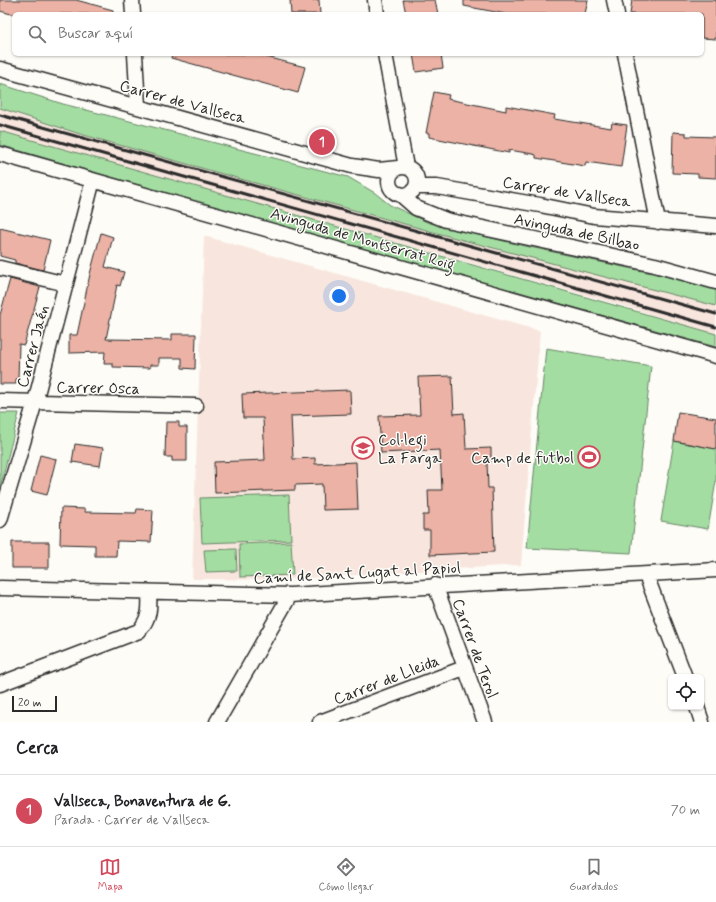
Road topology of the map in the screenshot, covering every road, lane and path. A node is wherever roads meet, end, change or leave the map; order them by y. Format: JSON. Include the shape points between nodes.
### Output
{"nodes":[{"id":1,"x":132,"y":0,"type":"edge"},
{"id":2,"x":374,"y":0,"type":"edge"},
{"id":3,"x":614,"y":0,"type":"edge"},
{"id":4,"x":133,"y":12,"type":"edge"},
{"id":5,"x":377,"y":12,"type":"edge"},
{"id":6,"x":617,"y":12,"type":"edge"},
{"id":7,"x":135,"y":56,"type":"edge"},
{"id":8,"x":385,"y":56,"type":"edge"},
{"id":9,"x":625,"y":56,"type":"edge"},
{"id":10,"x":0,"y":69,"type":"edge"},
{"id":11,"x":138,"y":106,"type":"junction"},
{"id":12,"x":0,"y":154,"type":"edge"},
{"id":13,"x":357,"y":167,"type":"junction"},
{"id":14,"x":410,"y":177,"type":"junction"},
{"id":15,"x":93,"y":180,"type":"junction"},
{"id":16,"x":395,"y":190,"type":"junction"},
{"id":17,"x":431,"y":215,"type":"junction"},
{"id":18,"x":658,"y":222,"type":"junction"},
{"id":19,"x":716,"y":226,"type":"edge"},
{"id":20,"x":0,"y":268,"type":"edge"},
{"id":21,"x":716,"y":282,"type":"edge"},
{"id":22,"x":66,"y":284,"type":"junction"},
{"id":23,"x":716,"y":356,"type":"edge"},
{"id":24,"x":0,"y":401,"type":"edge"},
{"id":25,"x":35,"y":402,"type":"junction"},
{"id":26,"x":196,"y":406,"type":"dead end"},
{"id":27,"x":0,"y":520,"type":"edge"},
{"id":28,"x":716,"y":570,"type":"edge"},
{"id":29,"x":646,"y":575,"type":"junction"},
{"id":30,"x":435,"y":585,"type":"junction"},
{"id":31,"x":0,"y":588,"type":"edge"},
{"id":32,"x":149,"y":592,"type":"junction"},
{"id":33,"x":290,"y":595,"type":"junction"},
{"id":34,"x":464,"y":668,"type":"junction"},
{"id":35,"x":684,"y":674,"type":"edge"},
{"id":36,"x":0,"y":684,"type":"edge"},
{"id":37,"x":698,"y":710,"type":"edge"},
{"id":38,"x":217,"y":722,"type":"edge"},
{"id":39,"x":320,"y":722,"type":"edge"},
{"id":40,"x":485,"y":722,"type":"edge"},
{"id":41,"x":702,"y":722,"type":"edge"}],
"edges":[{"from":1,"to":4,"type":"street"},
{"from":2,"to":5,"type":"street"},
{"from":3,"to":6,"type":"street"},
{"from":7,"to":11,"type":"street"},
{"from":8,"to":14,"type":"street"},
{"from":9,"to":18,"type":"street"},
{"from":10,"to":11,"type":"street","name":"Carrer de Vallseca"},
{"from":11,"to":13,"type":"street","name":"Carrer de Vallseca"},
{"from":12,"to":15,"type":"street","name":"Avinguda de Montserrat Roig"},
{"from":13,"to":14,"type":"street","name":"Carrer de Vallseca"},
{"from":13,"to":16,"type":"street","name":"Carrer de Vallseca"},
{"from":14,"to":16,"type":"street","via":[[408,194]]},
{"from":14,"to":16,"type":"street","via":[[390,176]]},
{"from":14,"to":17,"type":"street","via":[[421,206]]},
{"from":14,"to":18,"type":"street","name":"Carrer de Vallseca","via":[[437,187],[594,216]]},
{"from":15,"to":22,"type":"street","name":"Carrer Jaén"},
{"from":15,"to":23,"type":"street","name":"Avinguda de Montserrat Roig"},
{"from":16,"to":17,"type":"street","name":"Avinguda de Bilbao","via":[[416,208]]},
{"from":17,"to":21,"type":"street","name":"Avinguda de Bilbao","via":[[655,265]]},
{"from":18,"to":19,"type":"street","name":"Carrer de Vallseca"},
{"from":20,"to":22,"type":"street"},
{"from":22,"to":25,"type":"street","name":"Carrer Jaén"},
{"from":24,"to":25,"type":"street","name":"Carrer Osca"},
{"from":25,"to":26,"type":"street","name":"Carrer Osca"},
{"from":25,"to":27,"type":"street","name":"Carrer Jaén"},
{"from":28,"to":29,"type":"street","name":"Camí de Sant Cugat al Papiol"},
{"from":29,"to":30,"type":"street","name":"Camí de Sant Cugat al Papiol"},
{"from":29,"to":35,"type":"street"},
{"from":30,"to":33,"type":"street","name":"Camí de Sant Cugat al Papiol"},
{"from":30,"to":34,"type":"street","name":"Carrer de Terol"},
{"from":31,"to":32,"type":"street","name":"Camí de Sant Cugat al Papiol"},
{"from":32,"to":33,"type":"street","name":"Camí de Sant Cugat al Papiol"},
{"from":32,"to":36,"type":"street","via":[[150,609],[147,620],[139,631]]},
{"from":33,"to":38,"type":"street"},
{"from":34,"to":39,"type":"street","name":"Carrer de Lleida"},
{"from":34,"to":40,"type":"street","name":"Carrer de Terol"},
{"from":37,"to":41,"type":"street"}]}
